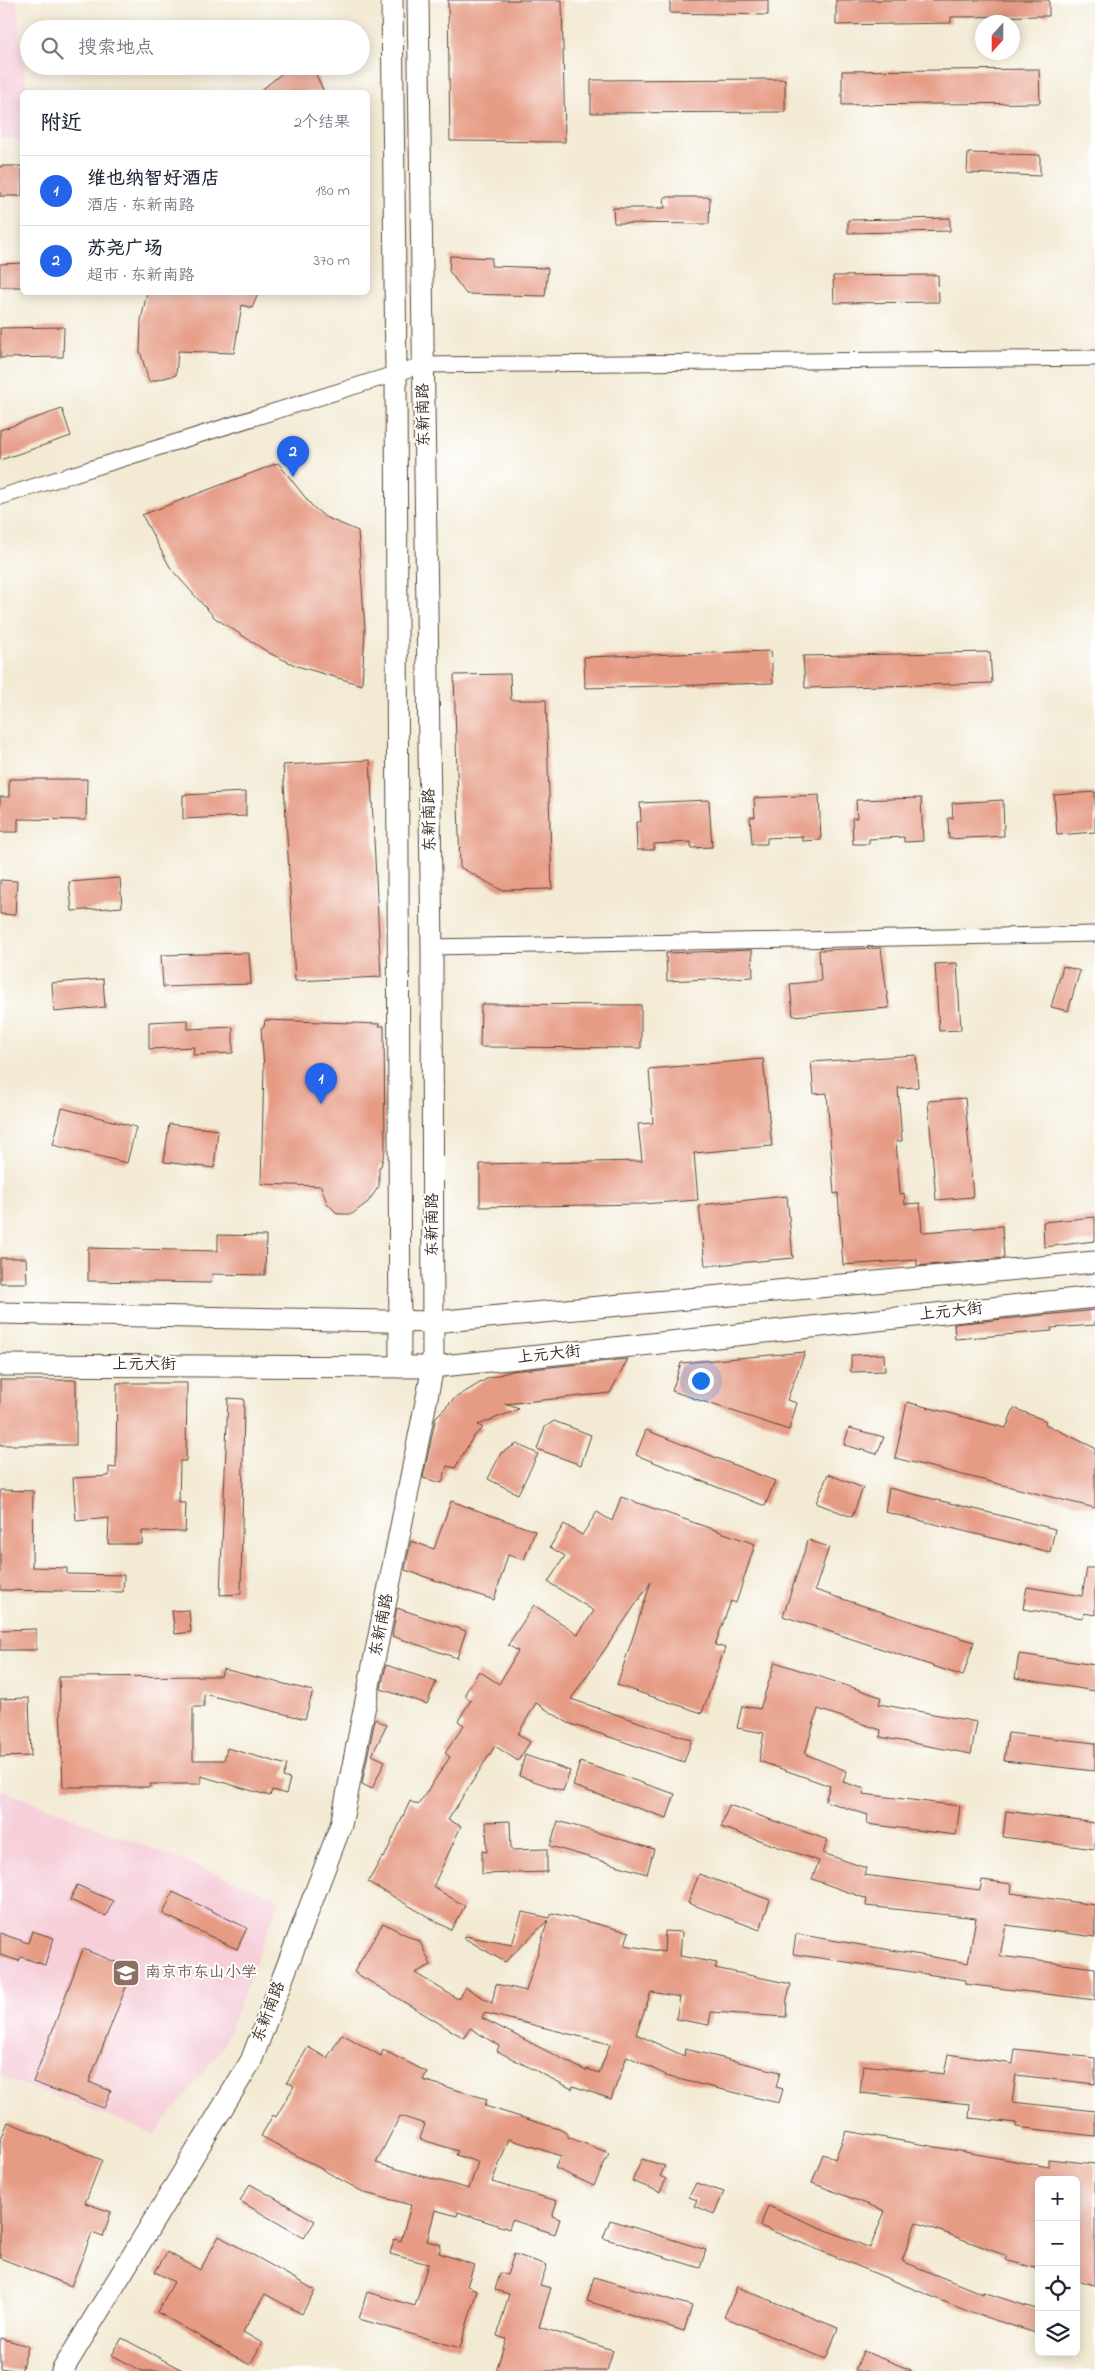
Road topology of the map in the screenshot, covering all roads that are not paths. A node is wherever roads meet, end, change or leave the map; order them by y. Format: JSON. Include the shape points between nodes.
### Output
{"nodes":[{"id":1,"x":392,"y":0,"type":"edge"},
{"id":2,"x":418,"y":0,"type":"edge"},
{"id":3,"x":1095,"y":358,"type":"edge"},
{"id":4,"x":423,"y":365,"type":"junction"},
{"id":5,"x":396,"y":373,"type":"junction"},
{"id":6,"x":0,"y":497,"type":"edge"},
{"id":7,"x":1095,"y":934,"type":"edge"},
{"id":8,"x":432,"y":947,"type":"junction"},
{"id":9,"x":1095,"y":1262,"type":"edge"},
{"id":10,"x":1095,"y":1297,"type":"edge"},
{"id":11,"x":0,"y":1313,"type":"edge"},
{"id":12,"x":401,"y":1322,"type":"junction"},
{"id":13,"x":433,"y":1322,"type":"junction"},
{"id":14,"x":0,"y":1365,"type":"edge"},
{"id":15,"x":400,"y":1367,"type":"junction"},
{"id":16,"x":433,"y":1367,"type":"junction"},
{"id":17,"x":62,"y":2371,"type":"edge"}],
"edges":[{"from":1,"to":5,"type":"main road","name":"东新南路"},
{"from":2,"to":4,"type":"main road","name":"东新南路"},
{"from":3,"to":4,"type":"street"},
{"from":4,"to":5,"type":"street"},
{"from":4,"to":8,"type":"main road","name":"东新南路"},
{"from":5,"to":6,"type":"street"},
{"from":5,"to":12,"type":"main road","name":"东新南路"},
{"from":7,"to":8,"type":"street"},
{"from":8,"to":13,"type":"main road","name":"东新南路"},
{"from":9,"to":13,"type":"main road"},
{"from":10,"to":16,"type":"main road","name":"上元大街"},
{"from":11,"to":12,"type":"main road"},
{"from":12,"to":13,"type":"main road"},
{"from":12,"to":15,"type":"main road","name":"东新南路"},
{"from":13,"to":16,"type":"main road","name":"东新南路"},
{"from":14,"to":15,"type":"main road","name":"上元大街"},
{"from":15,"to":16,"type":"main road","name":"上元大街"},
{"from":16,"to":17,"type":"main road","name":"东新南路","via":[[341,1825],[251,2061]]}]}
